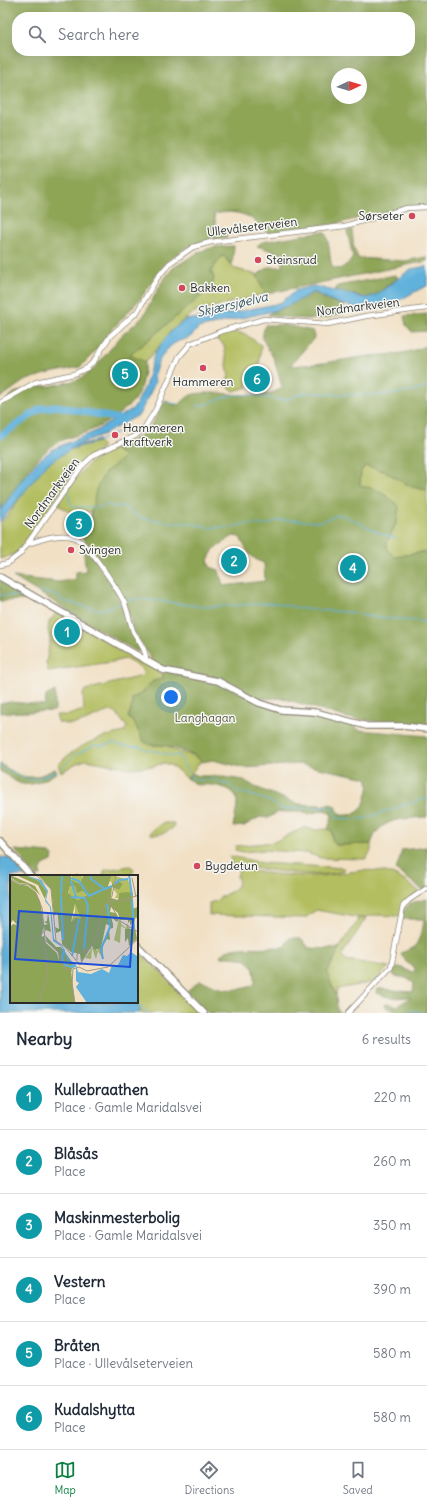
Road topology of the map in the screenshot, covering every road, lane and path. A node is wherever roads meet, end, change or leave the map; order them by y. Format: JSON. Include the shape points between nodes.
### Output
{"nodes":[{"id":1,"x":427,"y":208,"type":"edge"},
{"id":2,"x":427,"y":308,"type":"edge"},
{"id":3,"x":0,"y":403,"type":"edge"},
{"id":4,"x":28,"y":544,"type":"junction"},
{"id":5,"x":0,"y":565,"type":"edge"},
{"id":6,"x":0,"y":577,"type":"edge"},
{"id":7,"x":146,"y":661,"type":"junction"},
{"id":8,"x":427,"y":729,"type":"edge"},
{"id":9,"x":0,"y":840,"type":"edge"},
{"id":10,"x":30,"y":875,"type":"edge"},
{"id":11,"x":427,"y":888,"type":"edge"},
{"id":12,"x":138,"y":946,"type":"edge"},
{"id":13,"x":204,"y":1013,"type":"edge"},
{"id":14,"x":348,"y":1013,"type":"edge"}],
"edges":[{"from":1,"to":3,"type":"street","name":"Ullevålseterveien","via":[[407,208],[345,226],[211,242],[193,247],[164,269],[137,312],[110,336],[87,368],[74,374],[36,382]]},
{"from":2,"to":4,"type":"street","name":"Nordmarkveien","via":[[328,324],[259,320],[222,330],[190,344],[179,357],[156,409],[145,427],[135,436],[103,450],[85,463],[74,475]]},
{"from":4,"to":5,"type":"street","name":"Nordmarkveien","via":[[16,558]]},
{"from":4,"to":7,"type":"street","via":[[63,536],[76,539],[84,545],[123,601],[133,630],[146,653]]},
{"from":6,"to":7,"type":"street"},
{"from":7,"to":8,"type":"street","via":[[167,672],[223,683],[273,708],[311,712],[367,726]]},
{"from":9,"to":10,"type":"street"},
{"from":11,"to":14,"type":"street","via":[[403,906],[391,967]]},
{"from":12,"to":13,"type":"street"}]}
